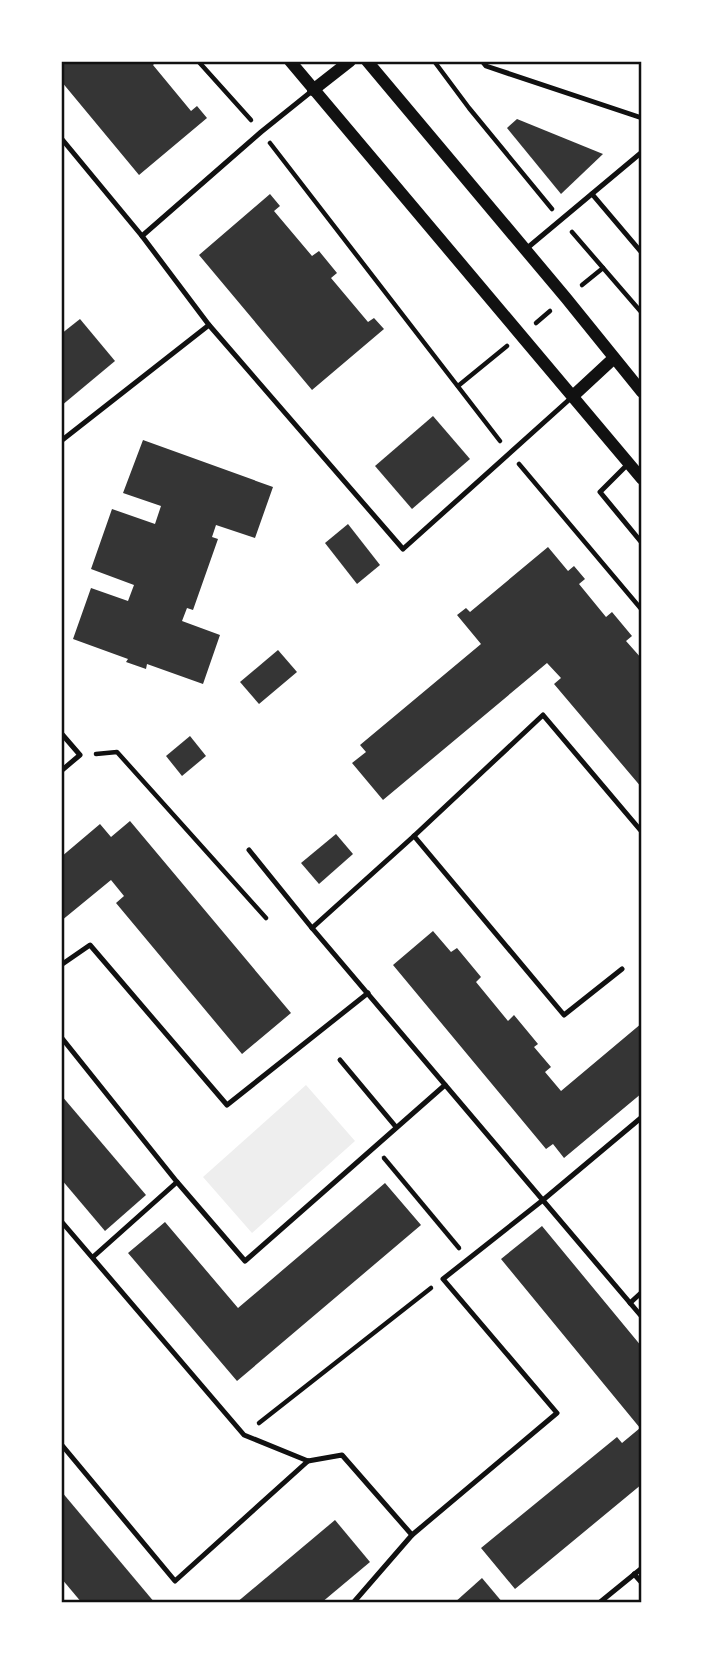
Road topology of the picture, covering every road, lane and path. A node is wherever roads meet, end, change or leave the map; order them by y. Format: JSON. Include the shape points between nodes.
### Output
{"nodes":[{"id":1,"x":198,"y":61,"type":"edge"},
{"id":2,"x":290,"y":61,"type":"edge"},
{"id":3,"x":350,"y":61,"type":"edge"},
{"id":4,"x":367,"y":61,"type":"edge"},
{"id":5,"x":434,"y":61,"type":"edge"},
{"id":6,"x":482,"y":61,"type":"edge"},
{"id":7,"x":313,"y":90,"type":"junction"},
{"id":8,"x":642,"y":118,"type":"edge"},
{"id":9,"x":261,"y":132,"type":"junction"},
{"id":10,"x":61,"y":138,"type":"edge"},
{"id":11,"x":642,"y":152,"type":"edge"},
{"id":12,"x":592,"y":194,"type":"junction"},
{"id":13,"x":561,"y":220,"type":"junction"},
{"id":14,"x":142,"y":236,"type":"junction"},
{"id":15,"x":524,"y":250,"type":"junction"},
{"id":16,"x":642,"y":253,"type":"edge"},
{"id":17,"x":642,"y":313,"type":"edge"},
{"id":18,"x":209,"y":325,"type":"junction"},
{"id":19,"x":614,"y":358,"type":"junction"},
{"id":20,"x":642,"y":392,"type":"edge"},
{"id":21,"x":573,"y":396,"type":"junction"},
{"id":22,"x":61,"y":441,"type":"edge"},
{"id":23,"x":510,"y":453,"type":"junction"},
{"id":24,"x":629,"y":463,"type":"junction"},
{"id":25,"x":642,"y":479,"type":"edge"},
{"id":26,"x":642,"y":542,"type":"edge"},
{"id":27,"x":642,"y":610,"type":"edge"},
{"id":28,"x":61,"y":733,"type":"edge"},
{"id":29,"x":80,"y":755,"type":"junction"},
{"id":30,"x":61,"y":771,"type":"edge"},
{"id":31,"x":642,"y":832,"type":"edge"},
{"id":32,"x":414,"y":836,"type":"junction"},
{"id":33,"x":248,"y":850,"type":"dead end"},
{"id":34,"x":266,"y":918,"type":"dead end"},
{"id":35,"x":312,"y":928,"type":"junction"},
{"id":36,"x":61,"y":965,"type":"edge"},
{"id":37,"x":622,"y":969,"type":"dead end"},
{"id":38,"x":368,"y":993,"type":"junction"},
{"id":39,"x":61,"y":1037,"type":"edge"},
{"id":40,"x":340,"y":1060,"type":"dead end"},
{"id":41,"x":445,"y":1085,"type":"junction"},
{"id":42,"x":642,"y":1117,"type":"edge"},
{"id":43,"x":396,"y":1127,"type":"junction"},
{"id":44,"x":374,"y":1146,"type":"junction"},
{"id":45,"x":177,"y":1181,"type":"junction"},
{"id":46,"x":543,"y":1200,"type":"junction"},
{"id":47,"x":61,"y":1221,"type":"edge"},
{"id":48,"x":93,"y":1258,"type":"junction"},
{"id":49,"x":468,"y":1260,"type":"junction"},
{"id":50,"x":443,"y":1279,"type":"junction"},
{"id":51,"x":642,"y":1292,"type":"edge"},
{"id":52,"x":630,"y":1303,"type":"junction"},
{"id":53,"x":642,"y":1317,"type":"edge"},
{"id":54,"x":244,"y":1435,"type":"junction"},
{"id":55,"x":61,"y":1444,"type":"edge"},
{"id":56,"x":308,"y":1461,"type":"junction"},
{"id":57,"x":412,"y":1535,"type":"junction"},
{"id":58,"x":642,"y":1568,"type":"edge"},
{"id":59,"x":634,"y":1574,"type":"junction"},
{"id":60,"x":642,"y":1583,"type":"edge"},
{"id":61,"x":353,"y":1603,"type":"edge"},
{"id":62,"x":599,"y":1603,"type":"edge"}],
"edges":[{"from":1,"to":9,"type":"path"},
{"from":2,"to":7,"type":"street"},
{"from":3,"to":7,"type":"street"},
{"from":4,"to":15,"type":"street"},
{"from":5,"to":13,"type":"path"},
{"from":6,"to":8,"type":"lane"},
{"from":7,"to":9,"type":"lane"},
{"from":7,"to":21,"type":"street"},
{"from":9,"to":14,"type":"lane"},
{"from":9,"to":23,"type":"path"},
{"from":10,"to":14,"type":"lane"},
{"from":11,"to":12,"type":"lane"},
{"from":12,"to":13,"type":"lane"},
{"from":12,"to":16,"type":"lane"},
{"from":13,"to":15,"type":"lane"},
{"from":13,"to":17,"type":"path"},
{"from":14,"to":18,"type":"lane"},
{"from":15,"to":19,"type":"street"},
{"from":18,"to":22,"type":"lane"},
{"from":18,"to":23,"type":"lane","via":[[403,549]]},
{"from":19,"to":20,"type":"street"},
{"from":19,"to":21,"type":"street"},
{"from":21,"to":23,"type":"lane"},
{"from":21,"to":24,"type":"street"},
{"from":23,"to":27,"type":"path"},
{"from":24,"to":25,"type":"street"},
{"from":24,"to":26,"type":"lane","via":[[600,492]]},
{"from":28,"to":29,"type":"lane"},
{"from":29,"to":30,"type":"lane"},
{"from":29,"to":34,"type":"path","via":[[117,752]]},
{"from":31,"to":32,"type":"lane","via":[[543,715]]},
{"from":32,"to":35,"type":"lane"},
{"from":32,"to":37,"type":"lane","via":[[564,1015]]},
{"from":33,"to":35,"type":"lane"},
{"from":35,"to":38,"type":"lane"},
{"from":36,"to":38,"type":"lane","via":[[90,945],[227,1105]]},
{"from":38,"to":41,"type":"lane"},
{"from":39,"to":45,"type":"lane"},
{"from":40,"to":43,"type":"lane"},
{"from":41,"to":43,"type":"lane"},
{"from":41,"to":46,"type":"lane"},
{"from":42,"to":46,"type":"lane"},
{"from":43,"to":44,"type":"lane"},
{"from":44,"to":45,"type":"lane","via":[[244,1261]]},
{"from":44,"to":49,"type":"path"},
{"from":45,"to":48,"type":"lane"},
{"from":46,"to":49,"type":"lane"},
{"from":46,"to":52,"type":"lane"},
{"from":47,"to":48,"type":"lane"},
{"from":48,"to":54,"type":"lane"},
{"from":49,"to":50,"type":"lane"},
{"from":50,"to":54,"type":"path"},
{"from":50,"to":57,"type":"lane","via":[[557,1413]]},
{"from":51,"to":52,"type":"lane"},
{"from":52,"to":53,"type":"lane"},
{"from":54,"to":56,"type":"lane"},
{"from":55,"to":56,"type":"lane","via":[[174,1581]]},
{"from":56,"to":57,"type":"lane","via":[[342,1455]]},
{"from":57,"to":61,"type":"lane"},
{"from":58,"to":59,"type":"lane"},
{"from":59,"to":60,"type":"lane"},
{"from":59,"to":62,"type":"lane"}]}
